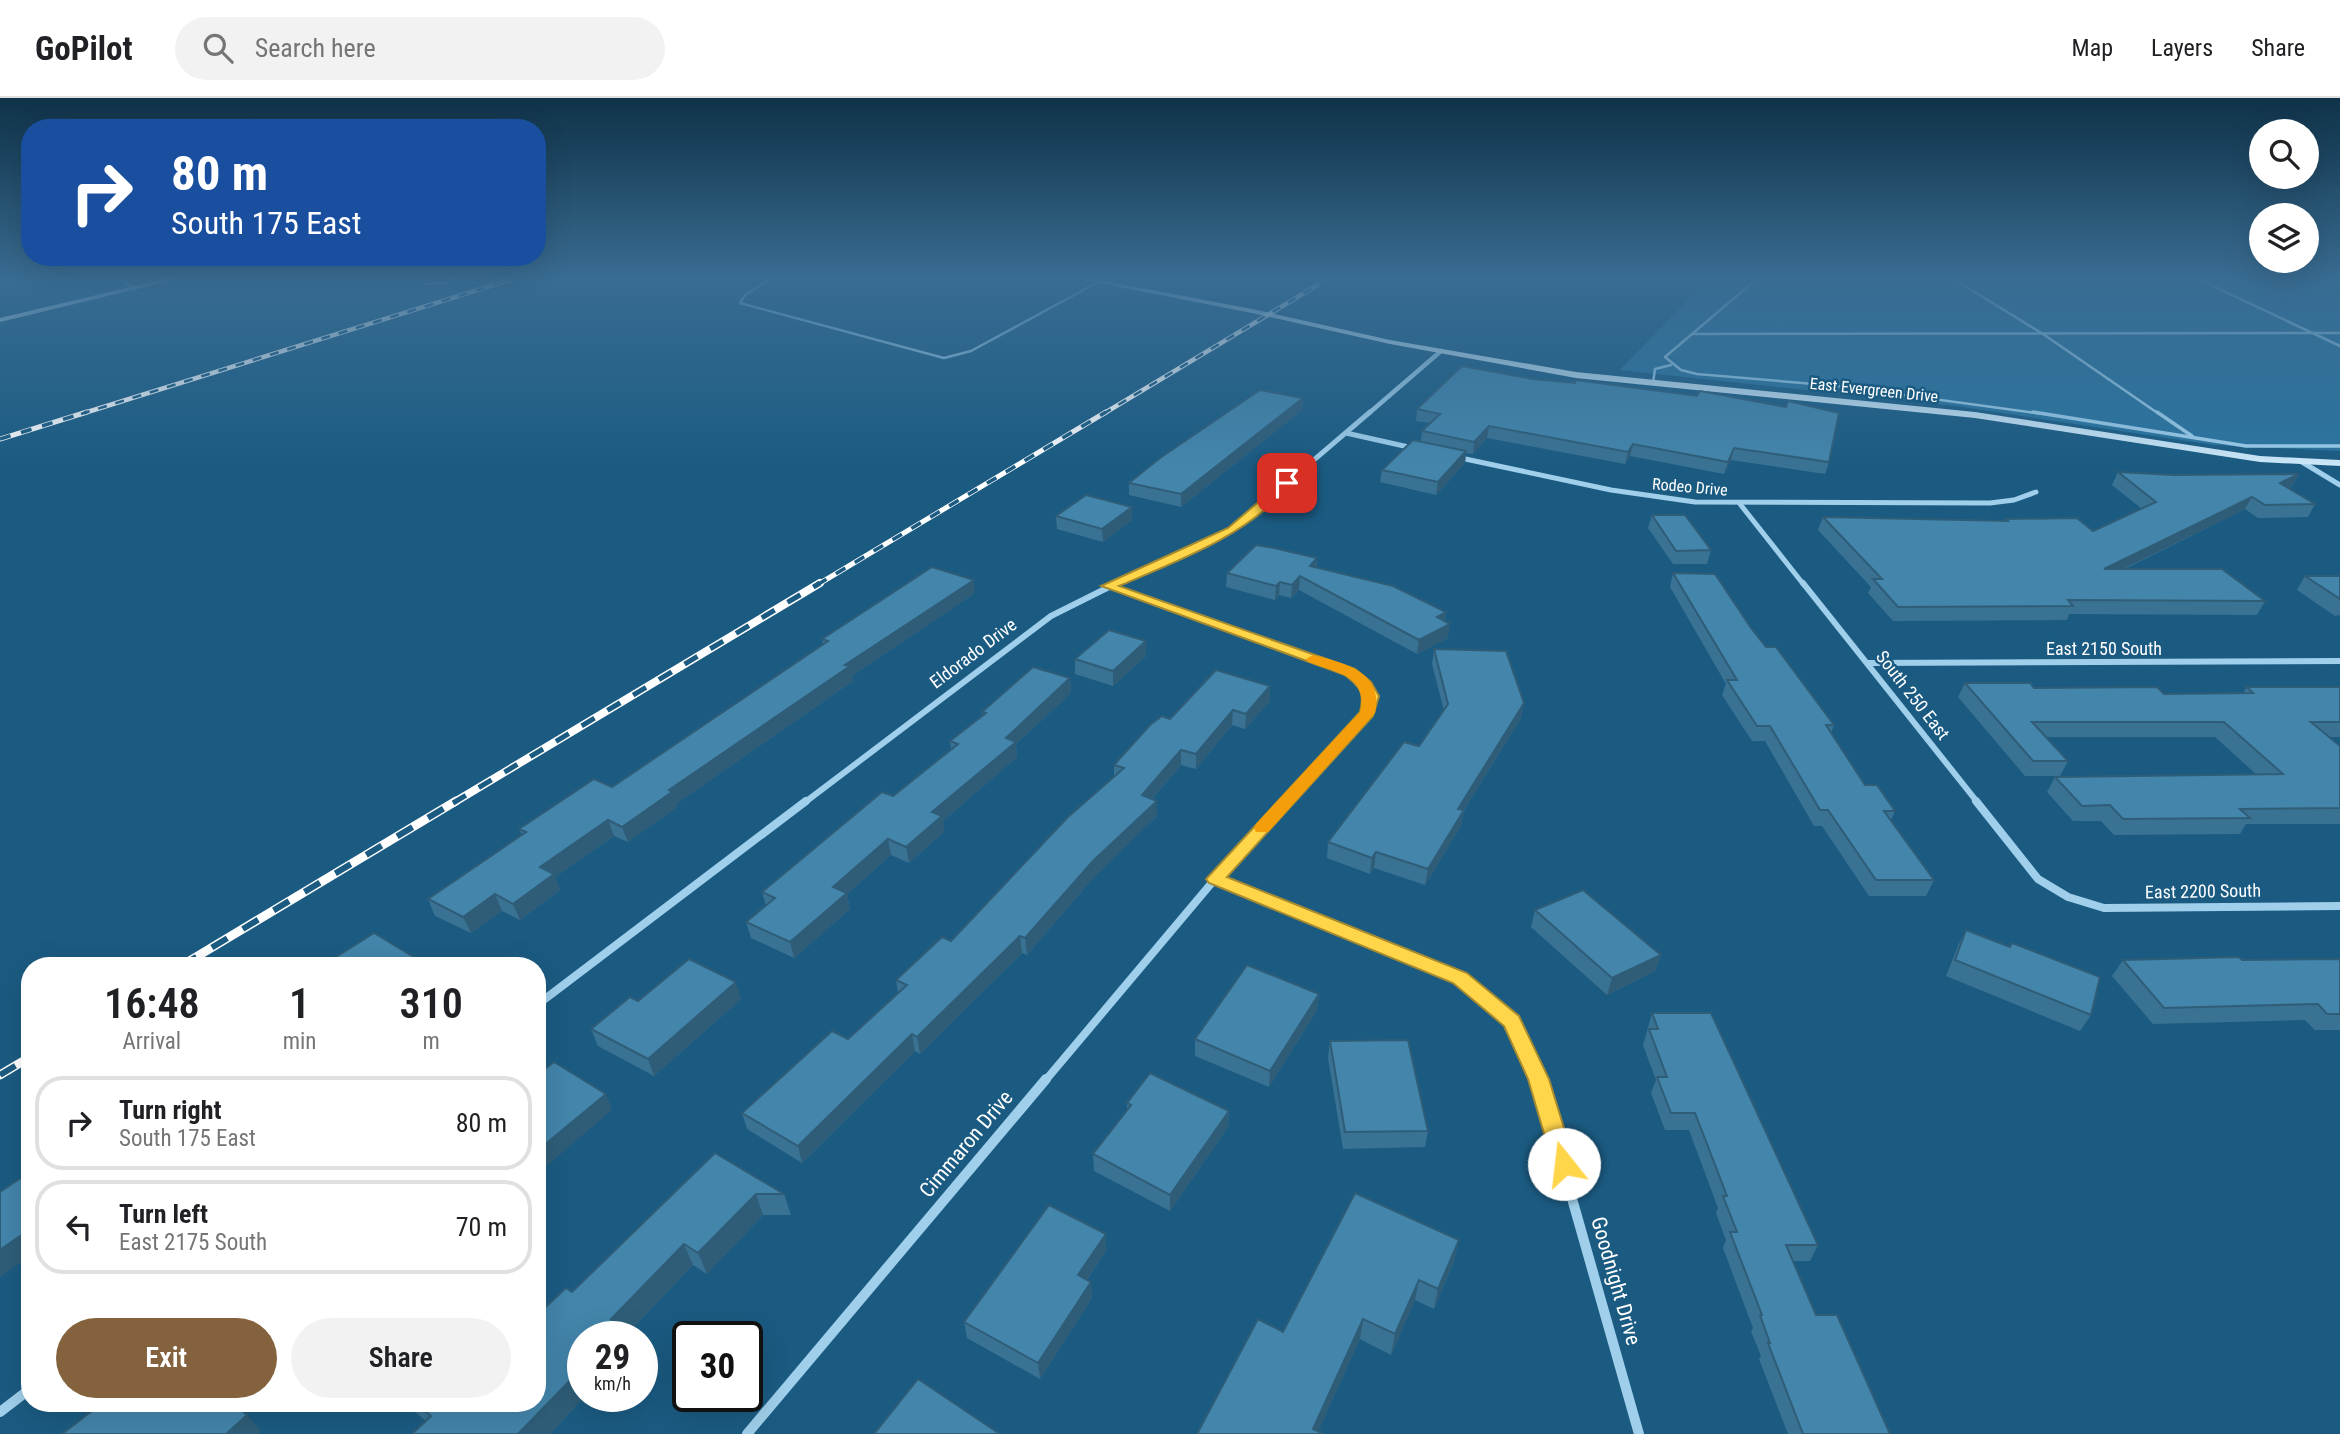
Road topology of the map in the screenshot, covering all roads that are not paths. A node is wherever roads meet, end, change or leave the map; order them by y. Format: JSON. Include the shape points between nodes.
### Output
{"nodes":[{"id":1,"x":876,"y":340,"type":"edge"},
{"id":2,"x":991,"y":340,"type":"edge"},
{"id":3,"x":1391,"y":340,"type":"edge"},
{"id":4,"x":1685,"y":340,"type":"edge"},
{"id":5,"x":2052,"y":340,"type":"edge"},
{"id":6,"x":1441,"y":351,"type":"junction"},
{"id":7,"x":1671,"y":365,"type":"junction"},
{"id":8,"x":1653,"y":383,"type":"junction"},
{"id":9,"x":1346,"y":433,"type":"junction"},
{"id":10,"x":2194,"y":437,"type":"junction"},
{"id":11,"x":2340,"y":446,"type":"edge"},
{"id":12,"x":1425,"y":450,"type":"edge"},
{"id":13,"x":1452,"y":456,"type":"edge"},
{"id":14,"x":2302,"y":462,"type":"junction"},
{"id":15,"x":2340,"y":463,"type":"edge"},
{"id":16,"x":2340,"y":485,"type":"edge"},
{"id":17,"x":2036,"y":492,"type":"dead end"},
{"id":18,"x":1740,"y":504,"type":"junction"},
{"id":19,"x":1108,"y":586,"type":"junction"},
{"id":20,"x":2340,"y":661,"type":"edge"},
{"id":21,"x":1869,"y":663,"type":"junction"},
{"id":22,"x":1215,"y":879,"type":"junction"},
{"id":23,"x":2068,"y":897,"type":"joint"},
{"id":24,"x":2340,"y":906,"type":"edge"},
{"id":25,"x":546,"y":998,"type":"edge"},
{"id":26,"x":21,"y":1396,"type":"edge"},
{"id":27,"x":0,"y":1412,"type":"edge"},
{"id":28,"x":747,"y":1434,"type":"edge"},
{"id":29,"x":1639,"y":1434,"type":"edge"}],
"edges":[{"from":1,"to":2,"type":"lane","via":[[944,358]]},
{"from":3,"to":6,"type":"street","name":"East Evergreen Drive"},
{"from":4,"to":7,"type":"lane","via":[[1665,357]]},
{"from":5,"to":10,"type":"lane"},
{"from":6,"to":8,"type":"street","name":"East Evergreen Drive","via":[[1576,375]]},
{"from":6,"to":9,"type":"street","name":"Eldorado Drive"},
{"from":7,"to":8,"type":"lane","via":[[1655,369]]},
{"from":7,"to":10,"type":"lane","via":[[1697,374],[1960,400]]},
{"from":8,"to":14,"type":"street","name":"East Evergreen Drive","via":[[1975,415]]},
{"from":9,"to":12,"type":"street"},
{"from":9,"to":19,"type":"street","name":"Eldorado Drive","via":[[1233,530]]},
{"from":10,"to":11,"type":"lane","via":[[2246,446]]},
{"from":13,"to":18,"type":"street","name":"Rodeo Drive","via":[[1653,497]]},
{"from":14,"to":15,"type":"street","name":"East Evergreen Drive"},
{"from":14,"to":16,"type":"street"},
{"from":17,"to":18,"type":"street","name":"Rodeo Drive","via":[[1990,503]]},
{"from":18,"to":21,"type":"street","name":"South 250 East"},
{"from":19,"to":22,"type":"street","name":"Cimmaron Drive","via":[[1350,672],[1371,696],[1367,713]]},
{"from":19,"to":25,"type":"street","name":"Eldorado Drive","via":[[1051,616]]},
{"from":20,"to":21,"type":"street","name":"East 2150 South"},
{"from":21,"to":23,"type":"street","name":"South 250 East","via":[[2038,879]]},
{"from":22,"to":28,"type":"street","name":"Cimmaron Drive"},
{"from":22,"to":29,"type":"street","name":"Goodnight Drive","via":[[1460,978],[1512,1021],[1538,1079]]},
{"from":23,"to":24,"type":"street","name":"East 2200 South","via":[[2104,908]]},
{"from":26,"to":27,"type":"street"}]}
